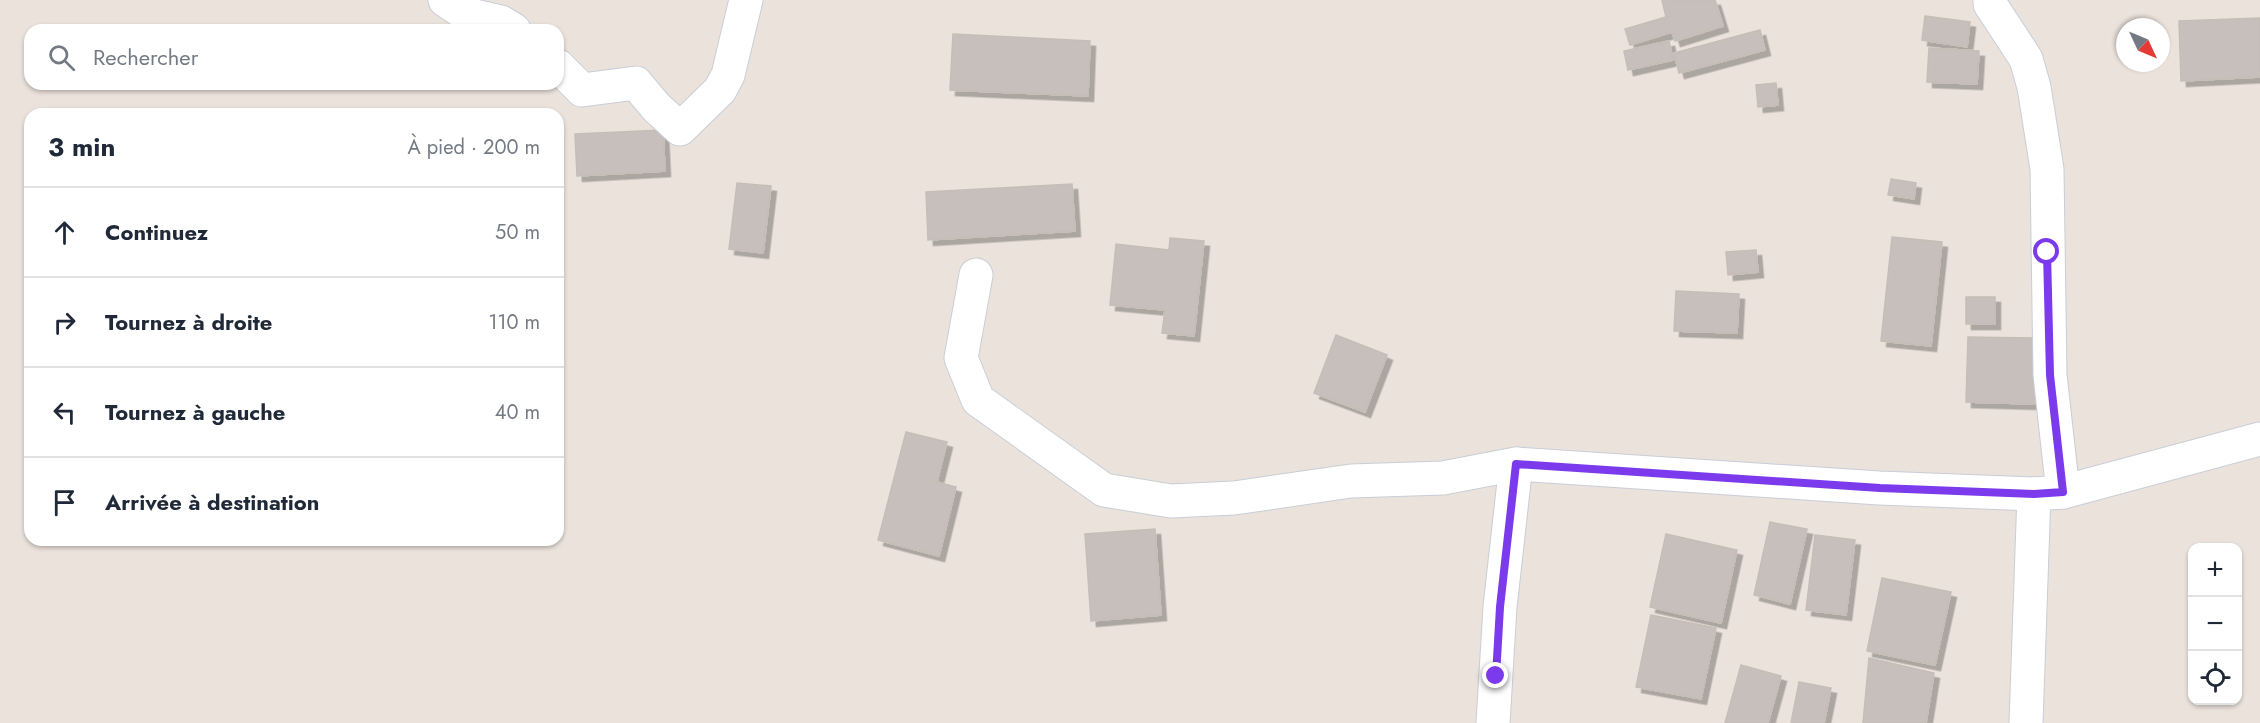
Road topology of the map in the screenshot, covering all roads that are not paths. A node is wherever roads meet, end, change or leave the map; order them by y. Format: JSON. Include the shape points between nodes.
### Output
{"nodes":[{"id":1,"x":445,"y":0,"type":"edge"},
{"id":2,"x":746,"y":0,"type":"edge"},
{"id":3,"x":1990,"y":0,"type":"edge"},
{"id":4,"x":504,"y":24,"type":"edge"},
{"id":5,"x":564,"y":72,"type":"edge"},
{"id":6,"x":976,"y":275,"type":"dead end"},
{"id":7,"x":2260,"y":439,"type":"edge"},
{"id":8,"x":1516,"y":464,"type":"junction"},
{"id":9,"x":2049,"y":493,"type":"junction"},
{"id":10,"x":1493,"y":723,"type":"edge"},
{"id":11,"x":2026,"y":723,"type":"edge"}],
"edges":[{"from":1,"to":4,"type":"street","via":[[466,14]]},
{"from":2,"to":5,"type":"street","via":[[728,75],[720,90],[680,129],[636,83],[582,90]]},
{"from":3,"to":9,"type":"street","via":[[2026,59],[2047,169]]},
{"from":6,"to":8,"type":"street","via":[[961,358],[978,400],[1104,490],[1171,501],[1234,498],[1351,481],[1443,478]]},
{"from":7,"to":9,"type":"street"},
{"from":8,"to":9,"type":"street","via":[[1880,488]]},
{"from":8,"to":10,"type":"street","via":[[1500,607]]},
{"from":9,"to":11,"type":"street"}]}
